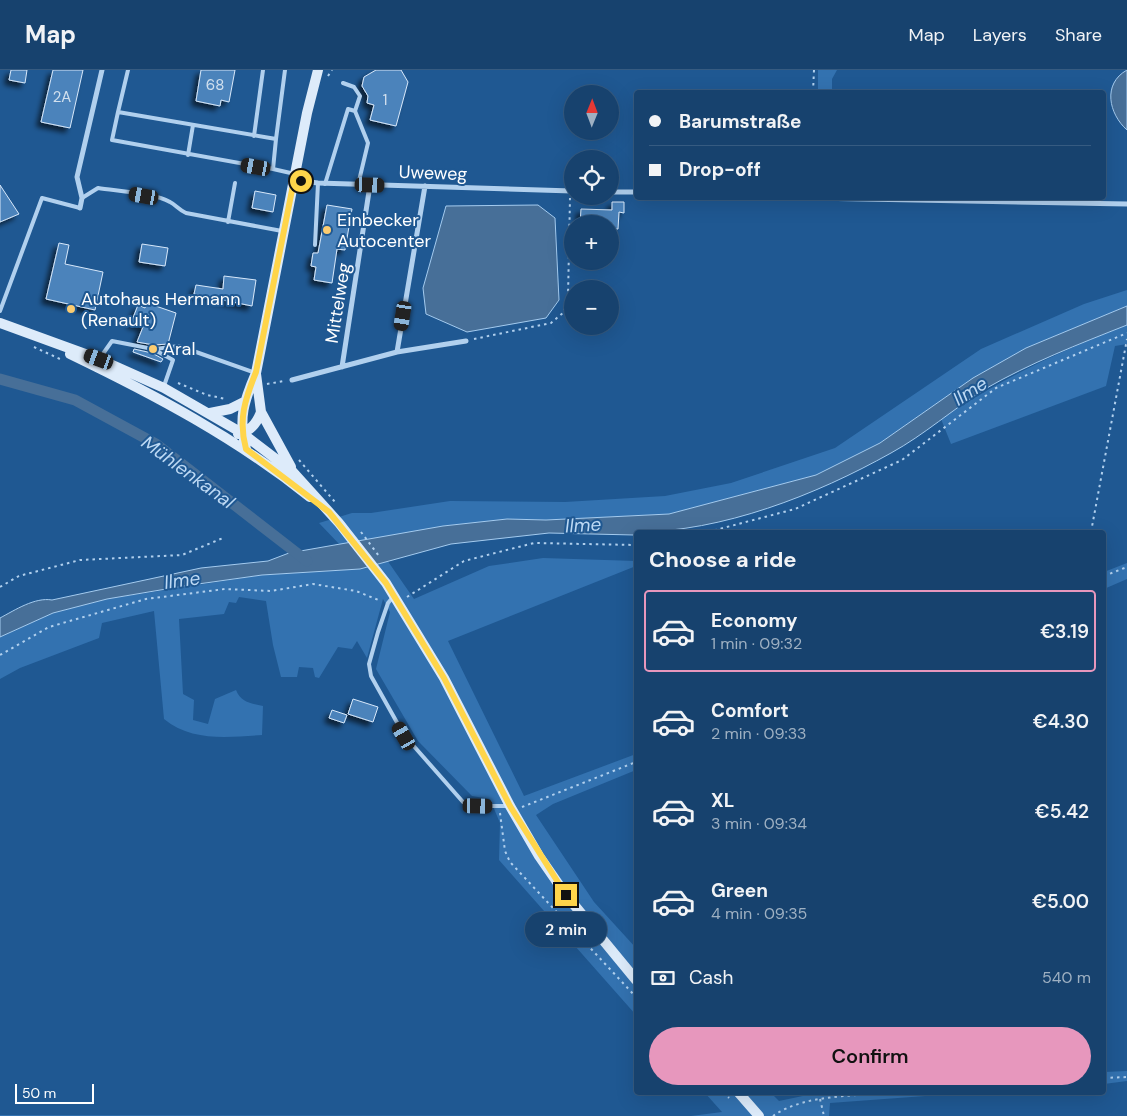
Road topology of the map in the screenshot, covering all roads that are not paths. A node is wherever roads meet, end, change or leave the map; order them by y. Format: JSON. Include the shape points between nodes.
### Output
{"nodes":[{"id":1,"x":102,"y":70,"type":"edge"},
{"id":2,"x":128,"y":70,"type":"edge"},
{"id":3,"x":263,"y":70,"type":"edge"},
{"id":4,"x":286,"y":70,"type":"edge"},
{"id":5,"x":318,"y":71,"type":"edge"},
{"id":6,"x":343,"y":83,"type":"dead end"},
{"id":7,"x":118,"y":112,"type":"junction"},
{"id":8,"x":355,"y":112,"type":"junction"},
{"id":9,"x":193,"y":125,"type":"junction"},
{"id":10,"x":254,"y":136,"type":"junction"},
{"id":11,"x":276,"y":140,"type":"junction"},
{"id":12,"x":188,"y":155,"type":"junction"},
{"id":13,"x":273,"y":169,"type":"junction"},
{"id":14,"x":294,"y":177,"type":"junction"},
{"id":15,"x":235,"y":183,"type":"dead end"},
{"id":16,"x":318,"y":184,"type":"junction"},
{"id":17,"x":326,"y":184,"type":"junction"},
{"id":18,"x":358,"y":184,"type":"junction"},
{"id":19,"x":370,"y":185,"type":"junction"},
{"id":20,"x":425,"y":186,"type":"junction"},
{"id":21,"x":564,"y":191,"type":"edge"},
{"id":22,"x":619,"y":192,"type":"edge"},
{"id":23,"x":634,"y":192,"type":"edge"},
{"id":24,"x":82,"y":198,"type":"junction"},
{"id":25,"x":917,"y":200,"type":"edge"},
{"id":26,"x":1127,"y":204,"type":"edge"},
{"id":27,"x":80,"y":208,"type":"joint"},
{"id":28,"x":228,"y":222,"type":"junction"},
{"id":29,"x":284,"y":232,"type":"junction"},
{"id":30,"x":315,"y":245,"type":"dead end"},
{"id":31,"x":0,"y":311,"type":"edge"},
{"id":32,"x":0,"y":323,"type":"edge"},
{"id":33,"x":24,"y":332,"type":"junction"},
{"id":34,"x":466,"y":341,"type":"road end"},
{"id":35,"x":153,"y":349,"type":"junction"},
{"id":36,"x":397,"y":352,"type":"junction"},
{"id":37,"x":99,"y":359,"type":"junction"},
{"id":38,"x":342,"y":367,"type":"junction"},
{"id":39,"x":256,"y":372,"type":"junction"},
{"id":40,"x":292,"y":380,"type":"road end"},
{"id":41,"x":164,"y":388,"type":"junction"},
{"id":42,"x":244,"y":402,"type":"junction"},
{"id":43,"x":261,"y":412,"type":"junction"},
{"id":44,"x":210,"y":413,"type":"junction"},
{"id":45,"x":242,"y":433,"type":"junction"},
{"id":46,"x":224,"y":435,"type":"junction"},
{"id":47,"x":246,"y":449,"type":"junction"},
{"id":48,"x":294,"y":472,"type":"junction"},
{"id":49,"x":329,"y":512,"type":"junction"},
{"id":50,"x":394,"y":600,"type":"junction"},
{"id":51,"x":510,"y":806,"type":"junction"},
{"id":52,"x":634,"y":978,"type":"edge"},
{"id":53,"x":741,"y":1095,"type":"edge"},
{"id":54,"x":759,"y":1116,"type":"edge"}],
"edges":[{"from":1,"to":24,"type":"street","via":[[77,177]]},
{"from":2,"to":7,"type":"lane"},
{"from":3,"to":10,"type":"lane"},
{"from":4,"to":11,"type":"lane"},
{"from":5,"to":14,"type":"main road"},
{"from":6,"to":8,"type":"lane","via":[[354,87],[360,96]]},
{"from":7,"to":9,"type":"lane"},
{"from":7,"to":12,"type":"lane","via":[[112,140]]},
{"from":8,"to":17,"type":"lane","via":[[348,109]]},
{"from":8,"to":18,"type":"lane","via":[[368,143]]},
{"from":9,"to":10,"type":"lane"},
{"from":9,"to":12,"type":"lane"},
{"from":10,"to":11,"type":"lane"},
{"from":11,"to":13,"type":"lane"},
{"from":12,"to":13,"type":"lane"},
{"from":13,"to":14,"type":"lane"},
{"from":14,"to":16,"type":"street","name":"Uweweg"},
{"from":14,"to":29,"type":"main road"},
{"from":15,"to":28,"type":"lane"},
{"from":16,"to":17,"type":"street","name":"Uweweg"},
{"from":16,"to":30,"type":"lane"},
{"from":17,"to":18,"type":"street","name":"Uweweg"},
{"from":18,"to":19,"type":"street","name":"Uweweg"},
{"from":19,"to":20,"type":"street","name":"Uweweg"},
{"from":19,"to":38,"type":"street","name":"Mittelweg"},
{"from":20,"to":21,"type":"street","name":"Uweweg"},
{"from":20,"to":36,"type":"street"},
{"from":22,"to":23,"type":"street"},
{"from":24,"to":27,"type":"street"},
{"from":24,"to":28,"type":"lane","via":[[98,188],[107,189],[160,198],[186,213]]},
{"from":25,"to":26,"type":"street"},
{"from":27,"to":31,"type":"lane","via":[[42,198]]},
{"from":28,"to":29,"type":"lane"},
{"from":29,"to":39,"type":"main road"},
{"from":32,"to":33,"type":"main road"},
{"from":33,"to":37,"type":"main road"},
{"from":33,"to":46,"type":"main road","via":[[131,384]]},
{"from":34,"to":36,"type":"street"},
{"from":35,"to":37,"type":"lane","via":[[112,341]]},
{"from":35,"to":39,"type":"lane","via":[[179,346]]},
{"from":35,"to":41,"type":"lane","via":[[173,360]]},
{"from":36,"to":38,"type":"street"},
{"from":37,"to":41,"type":"main road"},
{"from":38,"to":40,"type":"street"},
{"from":39,"to":42,"type":"main road"},
{"from":39,"to":43,"type":"main road"},
{"from":41,"to":44,"type":"main road"},
{"from":42,"to":44,"type":"main road"},
{"from":42,"to":45,"type":"main road"},
{"from":43,"to":45,"type":"main road","via":[[257,422]]},
{"from":43,"to":48,"type":"main road"},
{"from":44,"to":45,"type":"main road"},
{"from":45,"to":46,"type":"main road"},
{"from":45,"to":47,"type":"main road"},
{"from":45,"to":48,"type":"main road"},
{"from":46,"to":47,"type":"main road"},
{"from":47,"to":49,"type":"main road"},
{"from":48,"to":49,"type":"main road"},
{"from":49,"to":50,"type":"main road","via":[[386,583]]},
{"from":50,"to":51,"type":"main road","via":[[444,678]]},
{"from":50,"to":51,"type":"lane","via":[[369,664],[371,676],[404,736],[463,802],[478,806]]},
{"from":51,"to":52,"type":"main road","via":[[566,895]]},
{"from":53,"to":54,"type":"main road"}]}
